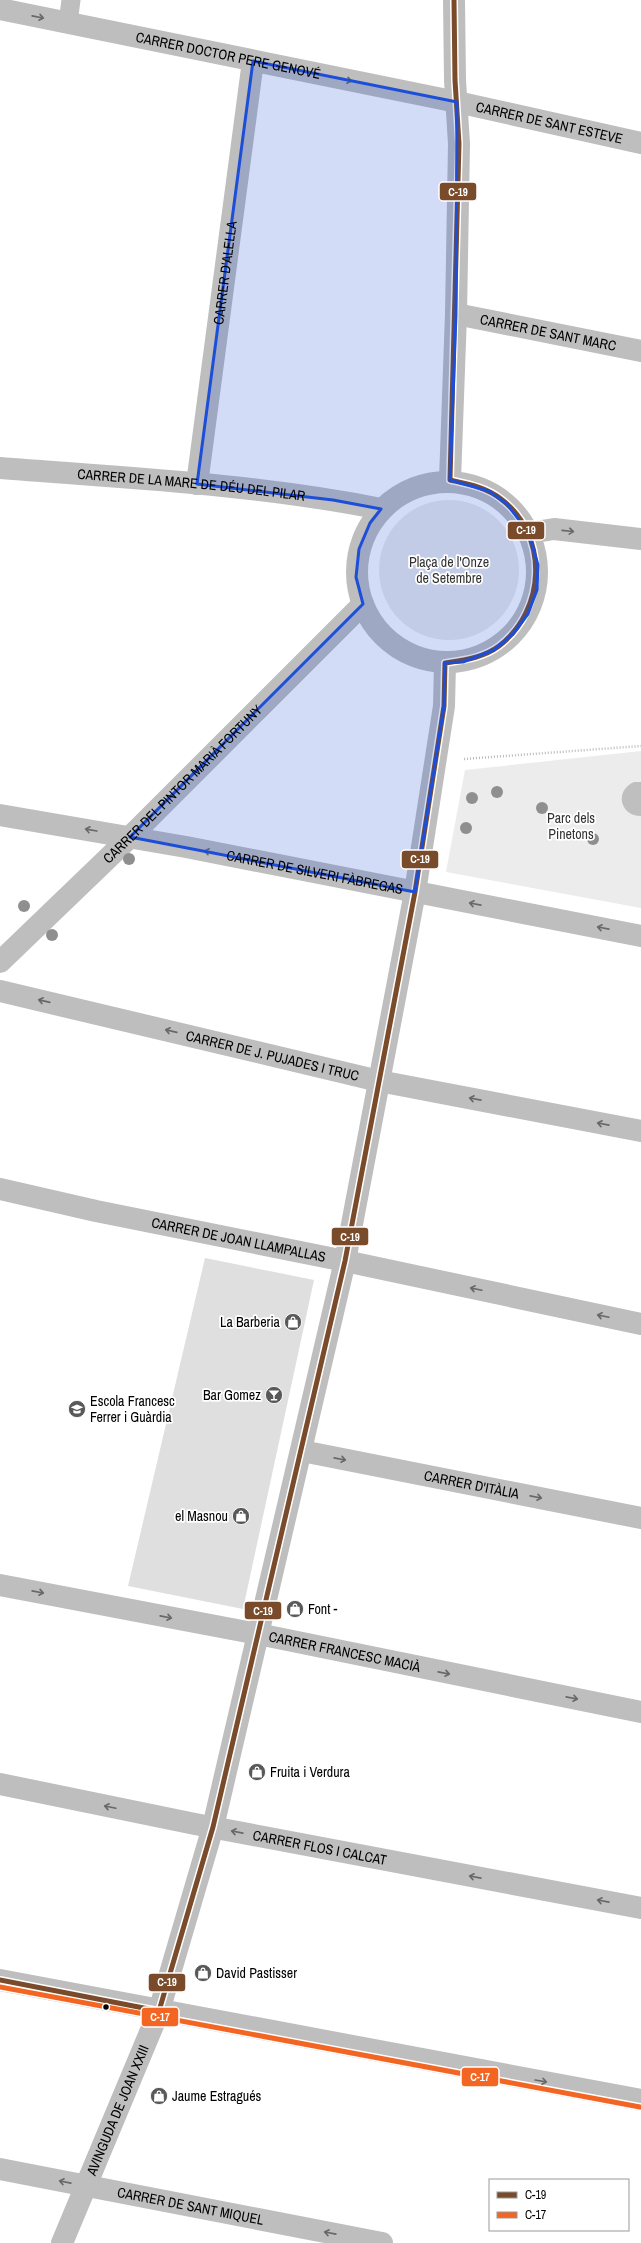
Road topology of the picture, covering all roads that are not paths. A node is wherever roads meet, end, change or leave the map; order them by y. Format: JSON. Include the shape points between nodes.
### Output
{"nodes":[{"id":1,"x":71,"y":0,"type":"edge"},
{"id":2,"x":454,"y":0,"type":"edge"},
{"id":3,"x":0,"y":9,"type":"edge"},
{"id":4,"x":68,"y":23,"type":"junction"},
{"id":5,"x":253,"y":61,"type":"junction"},
{"id":6,"x":457,"y":102,"type":"junction"},
{"id":7,"x":641,"y":143,"type":"edge"},
{"id":8,"x":456,"y":314,"type":"junction"},
{"id":9,"x":641,"y":350,"type":"edge"},
{"id":10,"x":0,"y":468,"type":"edge"},
{"id":11,"x":450,"y":480,"type":"junction"},
{"id":12,"x":197,"y":484,"type":"junction"},
{"id":13,"x":381,"y":509,"type":"junction"},
{"id":14,"x":529,"y":533,"type":"junction"},
{"id":15,"x":641,"y":539,"type":"edge"},
{"id":16,"x":363,"y":604,"type":"junction"},
{"id":17,"x":445,"y":662,"type":"junction"},
{"id":18,"x":0,"y":814,"type":"edge"},
{"id":19,"x":130,"y":837,"type":"junction"},
{"id":20,"x":415,"y":892,"type":"junction"},
{"id":21,"x":641,"y":936,"type":"edge"},
{"id":22,"x":0,"y":962,"type":"edge"},
{"id":23,"x":0,"y":991,"type":"edge"},
{"id":24,"x":379,"y":1081,"type":"junction"},
{"id":25,"x":641,"y":1132,"type":"edge"},
{"id":26,"x":0,"y":1189,"type":"edge"},
{"id":27,"x":345,"y":1262,"type":"junction"},
{"id":28,"x":641,"y":1324,"type":"edge"},
{"id":29,"x":302,"y":1451,"type":"junction"},
{"id":30,"x":641,"y":1518,"type":"edge"},
{"id":31,"x":0,"y":1585,"type":"edge"},
{"id":32,"x":258,"y":1634,"type":"junction"},
{"id":33,"x":641,"y":1712,"type":"edge"},
{"id":34,"x":0,"y":1784,"type":"edge"},
{"id":35,"x":213,"y":1827,"type":"junction"},
{"id":36,"x":641,"y":1908,"type":"edge"},
{"id":37,"x":0,"y":1980,"type":"edge"},
{"id":38,"x":159,"y":2011,"type":"junction"},
{"id":39,"x":641,"y":2100,"type":"edge"},
{"id":40,"x":0,"y":2169,"type":"edge"},
{"id":41,"x":87,"y":2186,"type":"junction"},
{"id":42,"x":62,"y":2243,"type":"edge"},
{"id":43,"x":382,"y":2243,"type":"edge"}],
"edges":[{"from":1,"to":4,"type":"lane"},
{"from":2,"to":6,"type":"street"},
{"from":3,"to":4,"type":"street","name":"CARRER DOCTOR PERE GENOVÉ","one_way":true},
{"from":4,"to":5,"type":"street","name":"CARRER DOCTOR PERE GENOVÉ"},
{"from":5,"to":6,"type":"street","name":"CARRER DOCTOR PERE GENOVÉ","one_way":true},
{"from":5,"to":12,"type":"street","name":"CARRER D'ALELLA"},
{"from":6,"to":7,"type":"street","name":"CARRER DE SANT ESTEVE"},
{"from":6,"to":8,"type":"street","via":[[459,144]]},
{"from":8,"to":9,"type":"street","name":"CARRER DE SANT MARC"},
{"from":8,"to":11,"type":"street"},
{"from":10,"to":12,"type":"street","name":"CARRER DE LA MARE DE DÉU DEL PILAR"},
{"from":11,"to":13,"type":"street","via":[[411,488]]},
{"from":11,"to":14,"type":"street","via":[[469,483],[489,491],[522,521]]},
{"from":12,"to":13,"type":"street","name":"CARRER DE LA MARE DE DÉU DEL PILAR","via":[[333,500]]},
{"from":13,"to":16,"type":"street","via":[[370,523],[359,549],[356,577]]},
{"from":14,"to":15,"type":"street","one_way":true,"via":[[554,529]]},
{"from":14,"to":17,"type":"street","via":[[538,565],[536,590],[528,614],[513,634],[494,650],[463,662]]},
{"from":16,"to":17,"type":"street","via":[[376,627],[395,646],[419,658]]},
{"from":16,"to":19,"type":"street","name":"CARRER DEL PINTOR MARIÀ FORTUNY"},
{"from":17,"to":20,"type":"street","name":"AVINGUDA DE JOAN XXIII","via":[[444,706]]},
{"from":19,"to":18,"type":"street","name":"CARRER DE SILVERI FÀBREGAS","one_way":true},
{"from":20,"to":19,"type":"street","name":"CARRER DE SILVERI FÀBREGAS","one_way":true},
{"from":19,"to":22,"type":"street","name":"CARRER DEL PINTOR MARIÀ FORTUNY"},
{"from":21,"to":20,"type":"street","name":"CARRER DE SILVERI FÀBREGAS","one_way":true},
{"from":20,"to":24,"type":"street","name":"AVINGUDA DE JOAN XXIII"},
{"from":24,"to":23,"type":"street","name":"CARRER DE J. PUJADES I TRUC","one_way":true},
{"from":25,"to":24,"type":"street","name":"CARRER DE J. PUJADES I TRUC","one_way":true},
{"from":24,"to":27,"type":"street","name":"AVINGUDA DE JOAN XXIII"},
{"from":26,"to":27,"type":"street","name":"CARRER DE JOAN LLAMPALLAS"},
{"from":28,"to":27,"type":"street","name":"CARRER DE JOAN LLAMPALLAS","one_way":true},
{"from":27,"to":29,"type":"street","name":"AVINGUDA DE JOAN XXIII"},
{"from":29,"to":30,"type":"street","name":"CARRER D'ITÀLIA","one_way":true},
{"from":29,"to":32,"type":"street","name":"AVINGUDA DE JOAN XXIII"},
{"from":31,"to":32,"type":"street","name":"CARRER FRANCESC MACIÀ","one_way":true},
{"from":32,"to":33,"type":"street","name":"CARRER FRANCESC MACIÀ","one_way":true},
{"from":32,"to":35,"type":"street","name":"AVINGUDA DE JOAN XXIII"},
{"from":35,"to":34,"type":"street","name":"CARRER FLOS I CALCAT","one_way":true},
{"from":36,"to":35,"type":"street","name":"CARRER FLOS I CALCAT","one_way":true},
{"from":35,"to":38,"type":"street","name":"AVINGUDA DE JOAN XXIII"},
{"from":37,"to":38,"type":"street"},
{"from":38,"to":39,"type":"street","one_way":true},
{"from":38,"to":41,"type":"street","name":"AVINGUDA DE JOAN XXIII"},
{"from":41,"to":40,"type":"street","name":"CARRER DE SANT MIQUEL","one_way":true},
{"from":41,"to":42,"type":"street","name":"AVINGUDA DE JOAN XXIII"},
{"from":43,"to":41,"type":"street","name":"CARRER DE SANT MIQUEL","one_way":true}]}
